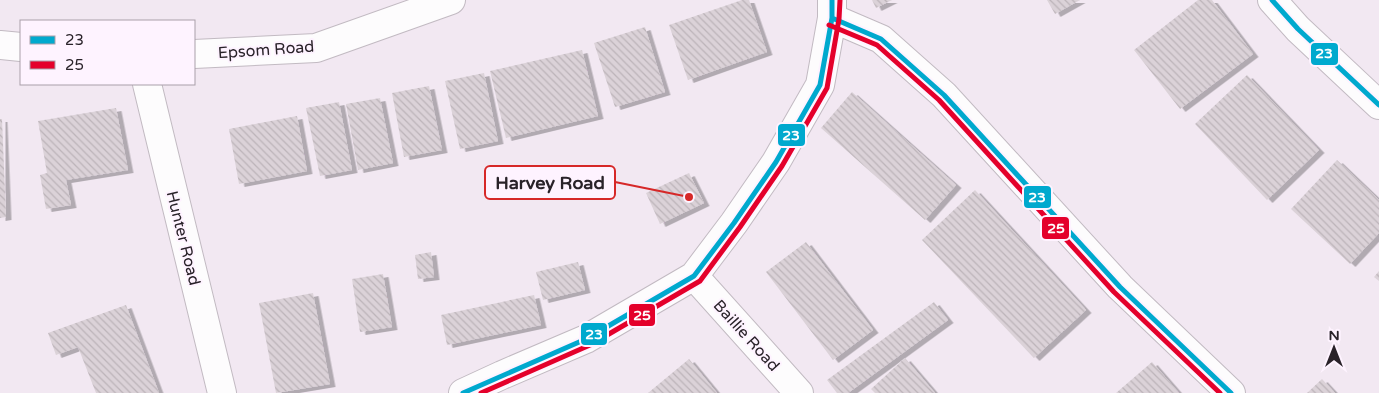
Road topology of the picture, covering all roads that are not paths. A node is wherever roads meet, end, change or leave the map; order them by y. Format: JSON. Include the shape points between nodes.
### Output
{"nodes":[{"id":1,"x":451,"y":0,"type":"edge"},
{"id":2,"x":1272,"y":0,"type":"edge"},
{"id":3,"x":832,"y":9,"type":"edge"},
{"id":4,"x":0,"y":45,"type":"edge"},
{"id":5,"x":20,"y":47,"type":"edge"},
{"id":6,"x":195,"y":54,"type":"edge"},
{"id":7,"x":147,"y":85,"type":"edge"},
{"id":8,"x":1379,"y":105,"type":"edge"},
{"id":9,"x":694,"y":276,"type":"junction"},
{"id":10,"x":508,"y":384,"type":"edge"},
{"id":11,"x":222,"y":393,"type":"edge"},
{"id":12,"x":463,"y":393,"type":"edge"},
{"id":13,"x":799,"y":393,"type":"edge"},
{"id":14,"x":1231,"y":393,"type":"edge"}],
"edges":[{"from":1,"to":6,"type":"street","name":"Epsom Road","via":[[316,48]]},
{"from":2,"to":8,"type":"street"},
{"from":3,"to":9,"type":"street","via":[[820,85],[776,162]]},
{"from":3,"to":14,"type":"street","via":[[881,39],[944,95],[1120,287]]},
{"from":4,"to":5,"type":"street"},
{"from":7,"to":11,"type":"street","name":"Hunter Road"},
{"from":9,"to":10,"type":"street"},
{"from":9,"to":13,"type":"street","name":"Baillie Road"},
{"from":10,"to":12,"type":"street"}]}
